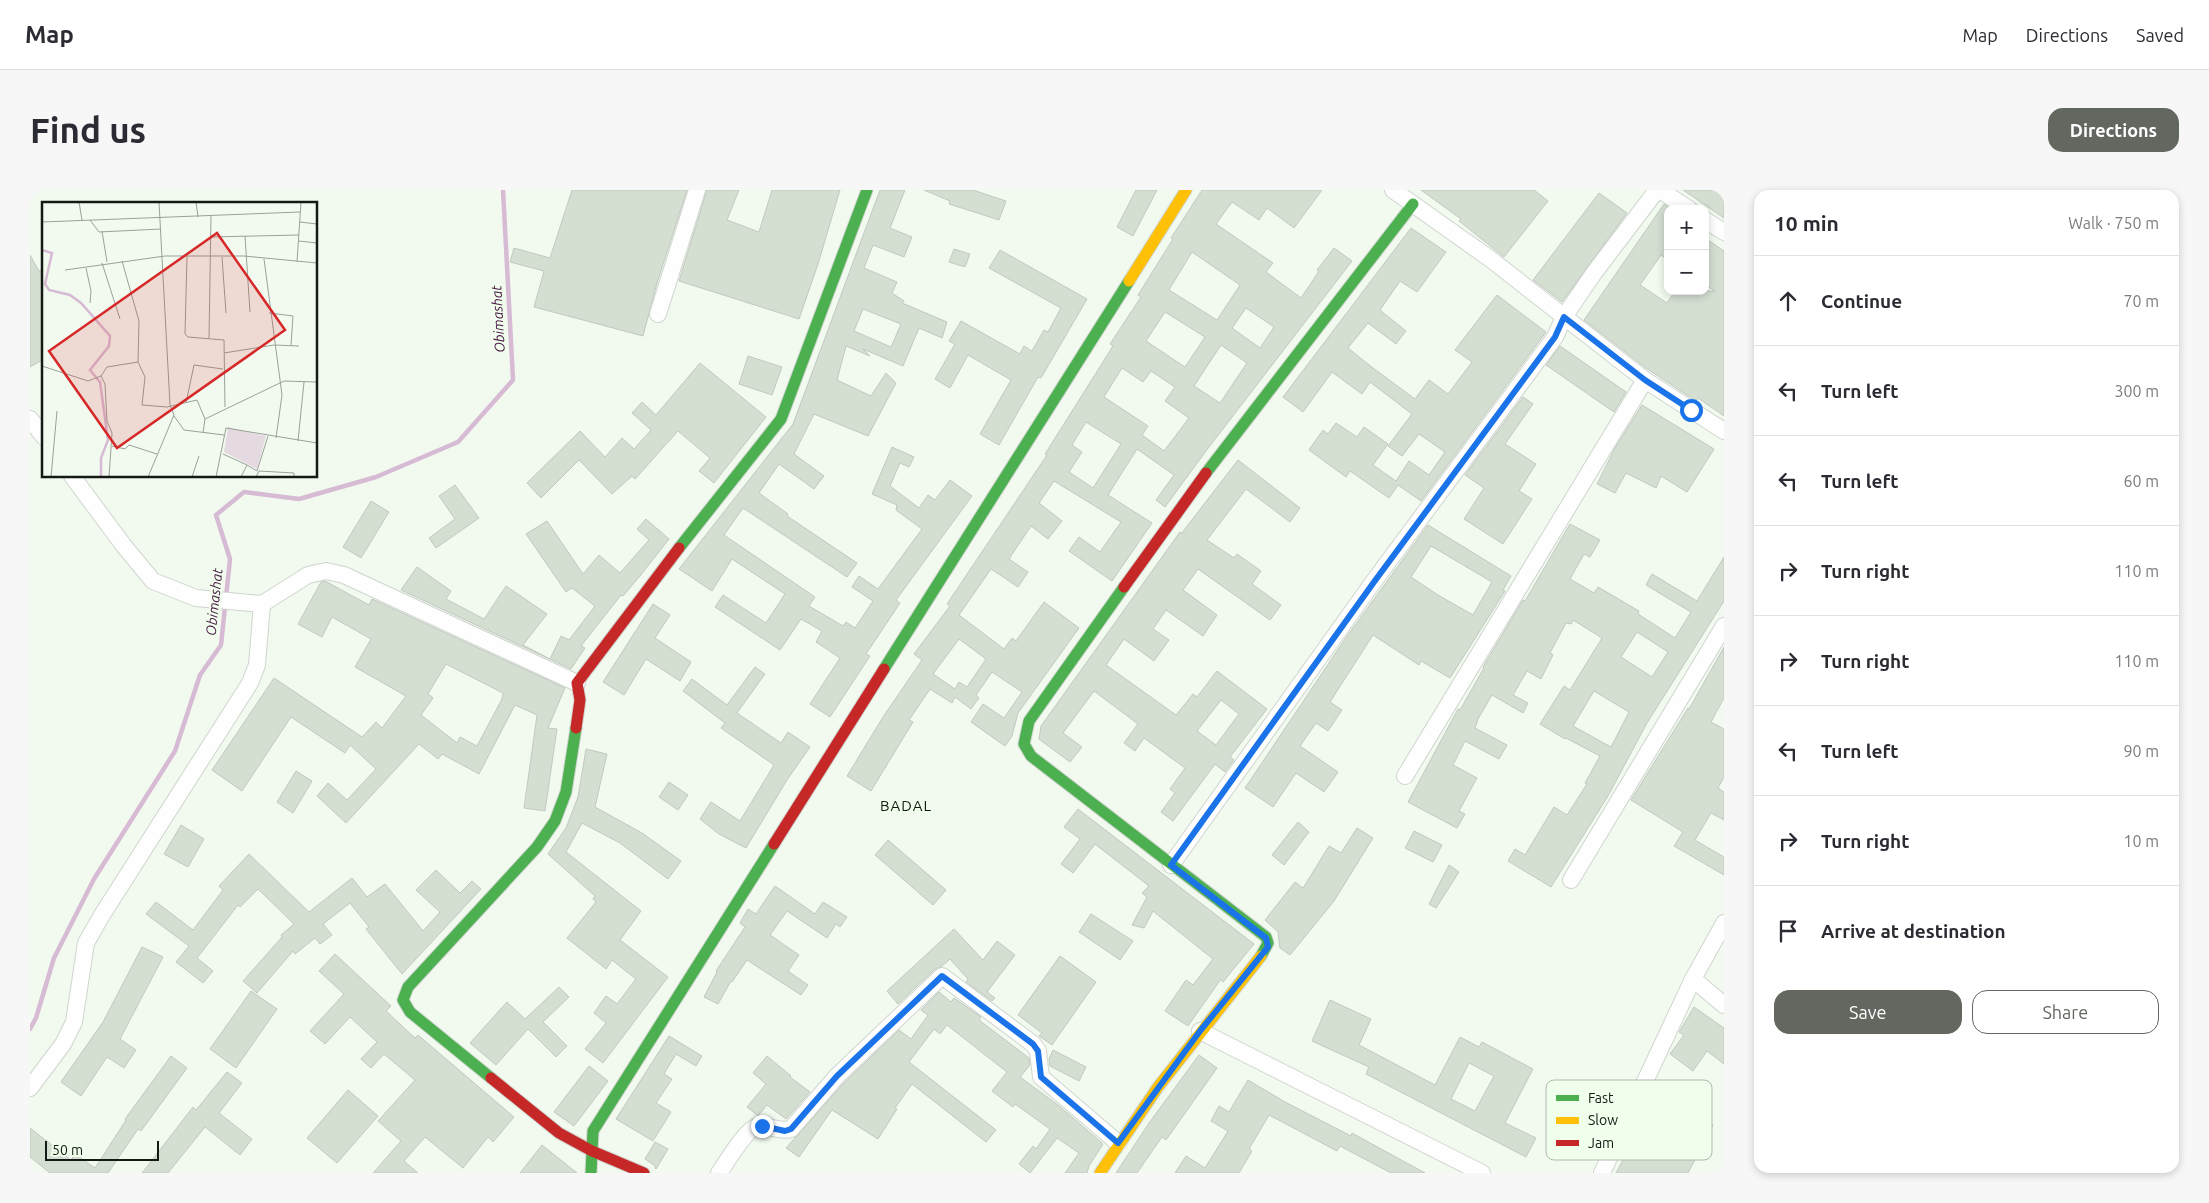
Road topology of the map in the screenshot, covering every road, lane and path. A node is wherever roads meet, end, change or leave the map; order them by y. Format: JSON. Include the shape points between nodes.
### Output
{"nodes":[{"id":1,"x":697,"y":190,"type":"edge"},
{"id":2,"x":867,"y":190,"type":"edge"},
{"id":3,"x":1186,"y":190,"type":"edge"},
{"id":4,"x":1393,"y":190,"type":"edge"},
{"id":5,"x":1659,"y":190,"type":"edge"},
{"id":6,"x":1413,"y":204,"type":"junction"},
{"id":7,"x":1683,"y":205,"type":"edge"},
{"id":8,"x":1709,"y":223,"type":"edge"},
{"id":9,"x":1724,"y":232,"type":"edge"},
{"id":10,"x":658,"y":314,"type":"dead end"},
{"id":11,"x":1564,"y":317,"type":"junction"},
{"id":12,"x":1645,"y":380,"type":"junction"},
{"id":13,"x":30,"y":419,"type":"edge"},
{"id":14,"x":1724,"y":431,"type":"edge"},
{"id":15,"x":42,"y":434,"type":"edge"},
{"id":16,"x":73,"y":478,"type":"edge"},
{"id":17,"x":262,"y":604,"type":"junction"},
{"id":18,"x":1724,"y":626,"type":"edge"},
{"id":19,"x":576,"y":684,"type":"junction"},
{"id":20,"x":1405,"y":776,"type":"dead end"},
{"id":21,"x":1171,"y":865,"type":"junction"},
{"id":22,"x":1571,"y":880,"type":"dead end"},
{"id":23,"x":1724,"y":924,"type":"edge"},
{"id":24,"x":1693,"y":979,"type":"junction"},
{"id":25,"x":1724,"y":1005,"type":"edge"},
{"id":26,"x":1200,"y":1031,"type":"junction"},
{"id":27,"x":1646,"y":1080,"type":"edge"},
{"id":28,"x":30,"y":1088,"type":"edge"},
{"id":29,"x":1118,"y":1143,"type":"junction"},
{"id":30,"x":592,"y":1151,"type":"junction"},
{"id":31,"x":1608,"y":1160,"type":"edge"},
{"id":32,"x":591,"y":1173,"type":"edge"},
{"id":33,"x":644,"y":1173,"type":"edge"},
{"id":34,"x":719,"y":1173,"type":"edge"},
{"id":35,"x":1100,"y":1173,"type":"edge"},
{"id":36,"x":1482,"y":1173,"type":"edge"},
{"id":37,"x":1602,"y":1173,"type":"edge"}],
"edges":[{"from":1,"to":10,"type":"street"},
{"from":2,"to":19,"type":"street","via":[[781,418]]},
{"from":3,"to":30,"type":"street","via":[[593,1132]]},
{"from":4,"to":6,"type":"street"},
{"from":5,"to":7,"type":"street"},
{"from":5,"to":11,"type":"street"},
{"from":6,"to":11,"type":"street"},
{"from":6,"to":21,"type":"street","via":[[1216,460],[1029,721],[1024,744],[1031,756]]},
{"from":8,"to":9,"type":"street"},
{"from":11,"to":12,"type":"street"},
{"from":11,"to":21,"type":"street","via":[[1555,337]]},
{"from":12,"to":14,"type":"street"},
{"from":12,"to":20,"type":"street"},
{"from":13,"to":15,"type":"street"},
{"from":16,"to":17,"type":"street","via":[[153,581],[196,598]]},
{"from":17,"to":19,"type":"street","via":[[308,575],[326,571],[344,575]]},
{"from":17,"to":28,"type":"street","via":[[257,664],[250,683],[86,943],[74,1022],[63,1044]]},
{"from":18,"to":22,"type":"street"},
{"from":19,"to":30,"type":"street","via":[[580,700],[567,783],[555,821],[537,847],[408,987],[403,1000],[410,1012],[559,1133]]},
{"from":21,"to":26,"type":"street","via":[[1266,938],[1268,943],[1265,951]]},
{"from":23,"to":24,"type":"street"},
{"from":24,"to":25,"type":"street"},
{"from":24,"to":27,"type":"street"},
{"from":26,"to":29,"type":"street"},
{"from":26,"to":36,"type":"street"},
{"from":29,"to":34,"type":"street","via":[[1041,1077],[1038,1051],[1033,1044],[942,976],[837,1076],[791,1129],[755,1126]]},
{"from":29,"to":35,"type":"street"},
{"from":30,"to":32,"type":"street"},
{"from":30,"to":33,"type":"street"},
{"from":31,"to":37,"type":"street"}]}
